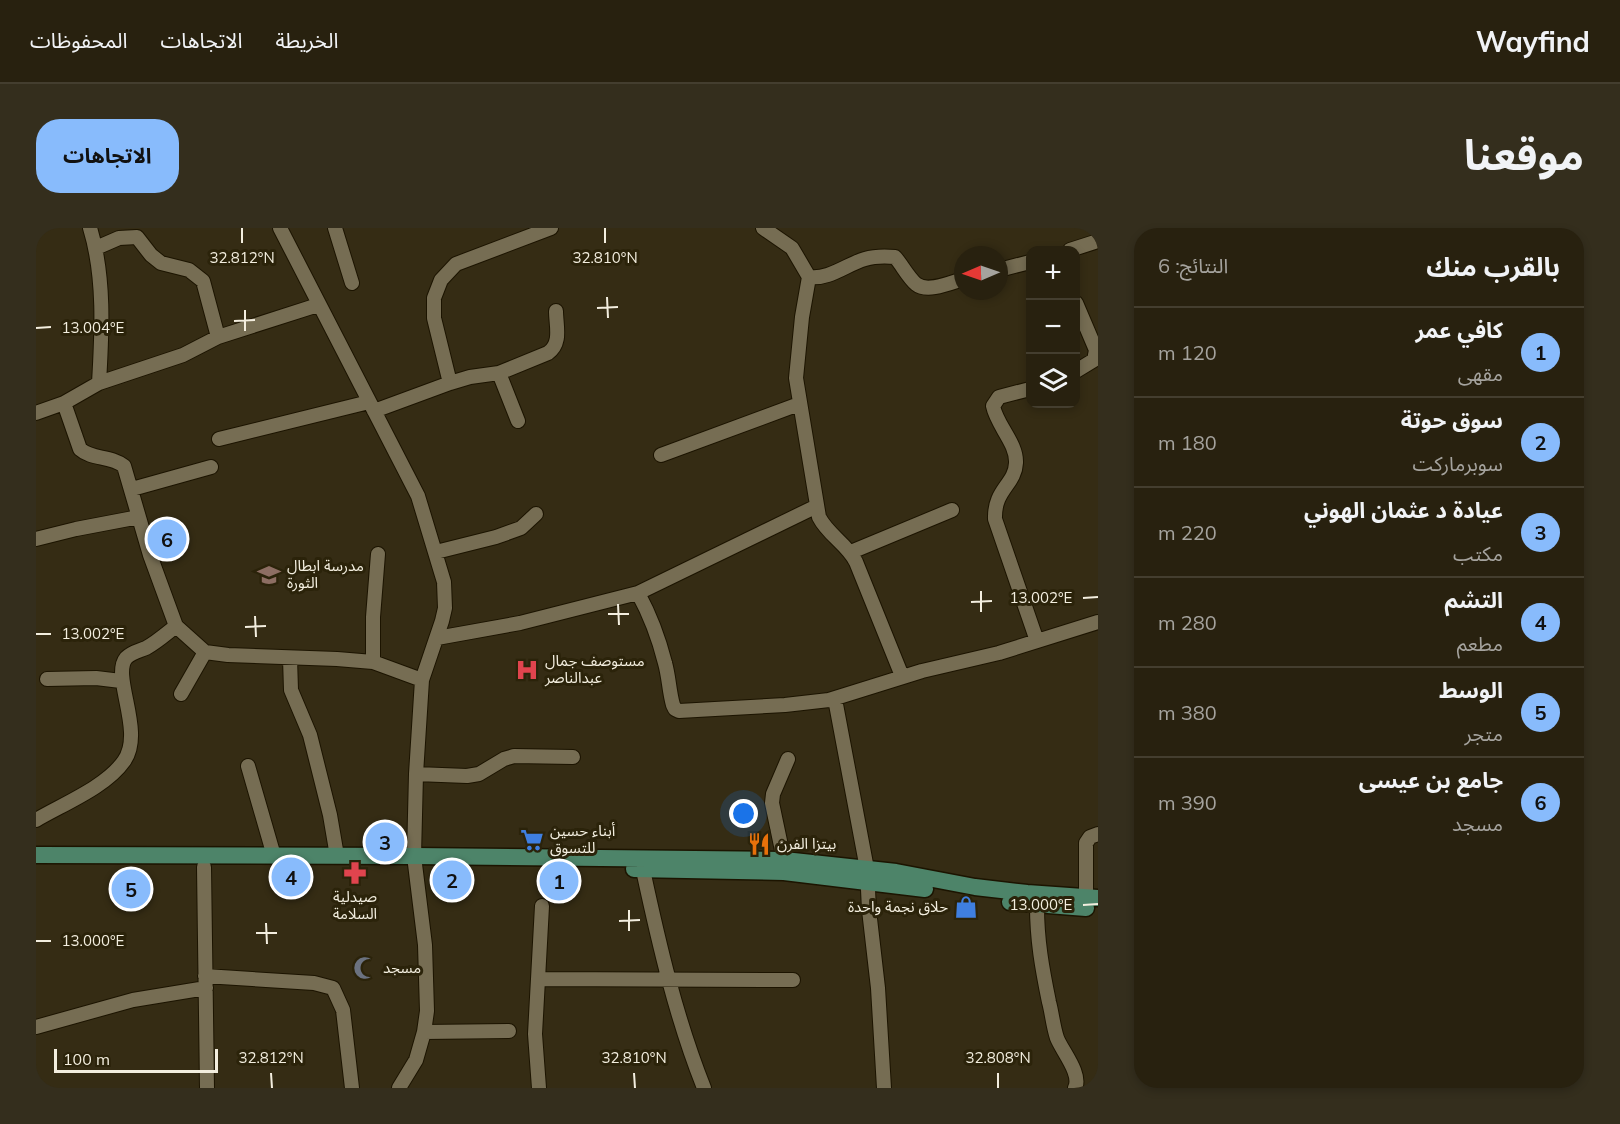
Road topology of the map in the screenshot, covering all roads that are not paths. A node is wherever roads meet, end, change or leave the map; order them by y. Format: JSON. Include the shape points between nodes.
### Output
{"nodes":[{"id":1,"x":90,"y":228,"type":"edge"},
{"id":2,"x":280,"y":228,"type":"edge"},
{"id":3,"x":335,"y":228,"type":"edge"},
{"id":4,"x":550,"y":228,"type":"edge"},
{"id":5,"x":763,"y":228,"type":"edge"},
{"id":6,"x":1098,"y":241,"type":"edge"},
{"id":7,"x":1080,"y":247,"type":"edge"},
{"id":8,"x":96,"y":248,"type":"junction"},
{"id":9,"x":1026,"y":263,"type":"edge"},
{"id":10,"x":1008,"y":268,"type":"edge"},
{"id":11,"x":809,"y":277,"type":"junction"},
{"id":12,"x":954,"y":281,"type":"edge"},
{"id":13,"x":352,"y":283,"type":"dead end"},
{"id":14,"x":318,"y":305,"type":"junction"},
{"id":15,"x":556,"y":310,"type":"dead end"},
{"id":16,"x":1080,"y":312,"type":"edge"},
{"id":17,"x":218,"y":337,"type":"junction"},
{"id":18,"x":1080,"y":369,"type":"edge"},
{"id":19,"x":499,"y":373,"type":"junction"},
{"id":20,"x":99,"y":383,"type":"junction"},
{"id":21,"x":450,"y":383,"type":"junction"},
{"id":22,"x":1026,"y":390,"type":"edge"},
{"id":23,"x":64,"y":403,"type":"junction"},
{"id":24,"x":799,"y":404,"type":"junction"},
{"id":25,"x":371,"y":406,"type":"junction"},
{"id":26,"x":36,"y":413,"type":"edge"},
{"id":27,"x":518,"y":421,"type":"dead end"},
{"id":28,"x":219,"y":439,"type":"dead end"},
{"id":29,"x":662,"y":455,"type":"dead end"},
{"id":30,"x":211,"y":468,"type":"dead end"},
{"id":31,"x":132,"y":489,"type":"junction"},
{"id":32,"x":817,"y":506,"type":"junction"},
{"id":33,"x":952,"y":510,"type":"dead end"},
{"id":34,"x":536,"y":513,"type":"dead end"},
{"id":35,"x":139,"y":517,"type":"junction"},
{"id":36,"x":36,"y":540,"type":"edge"},
{"id":37,"x":436,"y":552,"type":"junction"},
{"id":38,"x":851,"y":552,"type":"junction"},
{"id":39,"x":378,"y":554,"type":"dead end"},
{"id":40,"x":638,"y":593,"type":"junction"},
{"id":41,"x":1098,"y":622,"type":"edge"},
{"id":42,"x":176,"y":626,"type":"junction"},
{"id":43,"x":437,"y":638,"type":"junction"},
{"id":44,"x":1037,"y":641,"type":"junction"},
{"id":45,"x":205,"y":652,"type":"junction"},
{"id":46,"x":290,"y":658,"type":"junction"},
{"id":47,"x":373,"y":662,"type":"junction"},
{"id":48,"x":902,"y":676,"type":"junction"},
{"id":49,"x":47,"y":679,"type":"dead end"},
{"id":50,"x":121,"y":681,"type":"junction"},
{"id":51,"x":422,"y":681,"type":"junction"},
{"id":52,"x":181,"y":694,"type":"dead end"},
{"id":53,"x":835,"y":699,"type":"junction"},
{"id":54,"x":573,"y":757,"type":"dead end"},
{"id":55,"x":788,"y":759,"type":"dead end"},
{"id":56,"x":248,"y":766,"type":"dead end"},
{"id":57,"x":416,"y":774,"type":"junction"},
{"id":58,"x":36,"y":820,"type":"edge"},
{"id":59,"x":1098,"y":834,"type":"edge"},
{"id":60,"x":36,"y":855,"type":"edge"},
{"id":61,"x":274,"y":856,"type":"junction"},
{"id":62,"x":337,"y":856,"type":"junction"},
{"id":63,"x":784,"y":860,"type":"junction"},
{"id":64,"x":414,"y":862,"type":"junction"},
{"id":65,"x":36,"y":867,"type":"edge"},
{"id":66,"x":204,"y":867,"type":"junction"},
{"id":67,"x":644,"y":870,"type":"junction"},
{"id":68,"x":867,"y":875,"type":"junction"},
{"id":69,"x":1094,"y":901,"type":"edge"},
{"id":70,"x":542,"y":906,"type":"dead end"},
{"id":71,"x":1037,"y":906,"type":"junction"},
{"id":72,"x":668,"y":978,"type":"junction"},
{"id":73,"x":539,"y":979,"type":"junction"},
{"id":74,"x":793,"y":980,"type":"dead end"},
{"id":75,"x":206,"y":982,"type":"junction"},
{"id":76,"x":36,"y":1027,"type":"edge"},
{"id":77,"x":509,"y":1031,"type":"dead end"},
{"id":78,"x":424,"y":1032,"type":"junction"},
{"id":79,"x":207,"y":1088,"type":"edge"},
{"id":80,"x":352,"y":1088,"type":"edge"},
{"id":81,"x":399,"y":1088,"type":"edge"},
{"id":82,"x":539,"y":1088,"type":"edge"},
{"id":83,"x":704,"y":1088,"type":"edge"},
{"id":84,"x":884,"y":1088,"type":"edge"},
{"id":85,"x":1075,"y":1088,"type":"edge"}],
"edges":[{"from":1,"to":8,"type":"street"},
{"from":2,"to":14,"type":"street"},
{"from":3,"to":13,"type":"street"},
{"from":4,"to":21,"type":"street","via":[[456,264],[441,280],[434,298],[434,318]]},
{"from":5,"to":11,"type":"street","via":[[792,248]]},
{"from":6,"to":7,"type":"street"},
{"from":8,"to":17,"type":"street","via":[[119,238],[137,237],[161,263],[196,274],[203,281]]},
{"from":8,"to":20,"type":"street","via":[[102,340]]},
{"from":9,"to":10,"type":"street"},
{"from":11,"to":12,"type":"street","via":[[821,277],[884,256],[895,257],[921,287]]},
{"from":11,"to":24,"type":"street","via":[[796,378]]},
{"from":14,"to":17,"type":"street"},
{"from":14,"to":25,"type":"street"},
{"from":15,"to":19,"type":"street","via":[[554,348]]},
{"from":16,"to":18,"type":"street","via":[[1096,350],[1094,360]]},
{"from":17,"to":20,"type":"street","via":[[183,356]]},
{"from":19,"to":21,"type":"street"},
{"from":19,"to":27,"type":"street"},
{"from":20,"to":23,"type":"street"},
{"from":21,"to":25,"type":"street"},
{"from":22,"to":44,"type":"street","via":[[999,397],[993,406],[1017,460],[1016,470],[1000,493],[994,513]]},
{"from":23,"to":26,"type":"street"},
{"from":23,"to":31,"type":"street","via":[[80,449],[124,466]]},
{"from":24,"to":29,"type":"street"},
{"from":24,"to":32,"type":"street"},
{"from":25,"to":28,"type":"street"},
{"from":25,"to":37,"type":"street","via":[[418,496]]},
{"from":30,"to":31,"type":"street"},
{"from":31,"to":35,"type":"street"},
{"from":32,"to":38,"type":"street","via":[[823,525]]},
{"from":32,"to":40,"type":"street"},
{"from":33,"to":38,"type":"street"},
{"from":34,"to":37,"type":"street","via":[[521,528]]},
{"from":35,"to":36,"type":"street"},
{"from":35,"to":42,"type":"street"},
{"from":37,"to":43,"type":"street","via":[[445,596]]},
{"from":38,"to":48,"type":"street"},
{"from":39,"to":47,"type":"street"},
{"from":40,"to":43,"type":"street","via":[[520,623]]},
{"from":40,"to":53,"type":"street","via":[[658,639],[675,709]]},
{"from":41,"to":44,"type":"street"},
{"from":42,"to":45,"type":"street"},
{"from":42,"to":50,"type":"street","via":[[128,656]]},
{"from":43,"to":51,"type":"street"},
{"from":44,"to":48,"type":"street"},
{"from":45,"to":46,"type":"street"},
{"from":45,"to":52,"type":"street"},
{"from":46,"to":47,"type":"street"},
{"from":46,"to":62,"type":"street","via":[[291,690],[310,735]]},
{"from":47,"to":51,"type":"street"},
{"from":48,"to":53,"type":"street"},
{"from":49,"to":50,"type":"street"},
{"from":50,"to":58,"type":"street","via":[[131,724],[123,763],[99,784]]},
{"from":51,"to":57,"type":"street"},
{"from":53,"to":68,"type":"street"},
{"from":54,"to":57,"type":"street","via":[[514,756],[467,776]]},
{"from":55,"to":63,"type":"street","via":[[772,803]]},
{"from":56,"to":61,"type":"street"},
{"from":57,"to":64,"type":"street"},
{"from":59,"to":69,"type":"street","via":[[1086,843]]},
{"from":60,"to":61,"type":"main road"},
{"from":61,"to":62,"type":"main road"},
{"from":62,"to":64,"type":"main road"},
{"from":63,"to":64,"type":"main road"},
{"from":63,"to":68,"type":"main road"},
{"from":64,"to":66,"type":"main road"},
{"from":64,"to":67,"type":"main road"},
{"from":64,"to":78,"type":"street","via":[[425,945]]},
{"from":65,"to":66,"type":"main road"},
{"from":66,"to":75,"type":"street"},
{"from":67,"to":68,"type":"main road"},
{"from":67,"to":72,"type":"street"},
{"from":68,"to":69,"type":"main road"},
{"from":68,"to":71,"type":"main road"},
{"from":68,"to":84,"type":"street"},
{"from":69,"to":71,"type":"main road"},
{"from":70,"to":73,"type":"street"},
{"from":71,"to":85,"type":"street","via":[[1042,970],[1056,1035],[1076,1078]]},
{"from":72,"to":73,"type":"street"},
{"from":72,"to":74,"type":"street"},
{"from":72,"to":83,"type":"street"},
{"from":73,"to":82,"type":"street","via":[[535,1034]]},
{"from":75,"to":76,"type":"street"},
{"from":75,"to":79,"type":"street"},
{"from":75,"to":80,"type":"street","via":[[314,982],[333,987],[343,1010]]},
{"from":77,"to":78,"type":"street"},
{"from":78,"to":81,"type":"street","via":[[416,1060]]}]}
